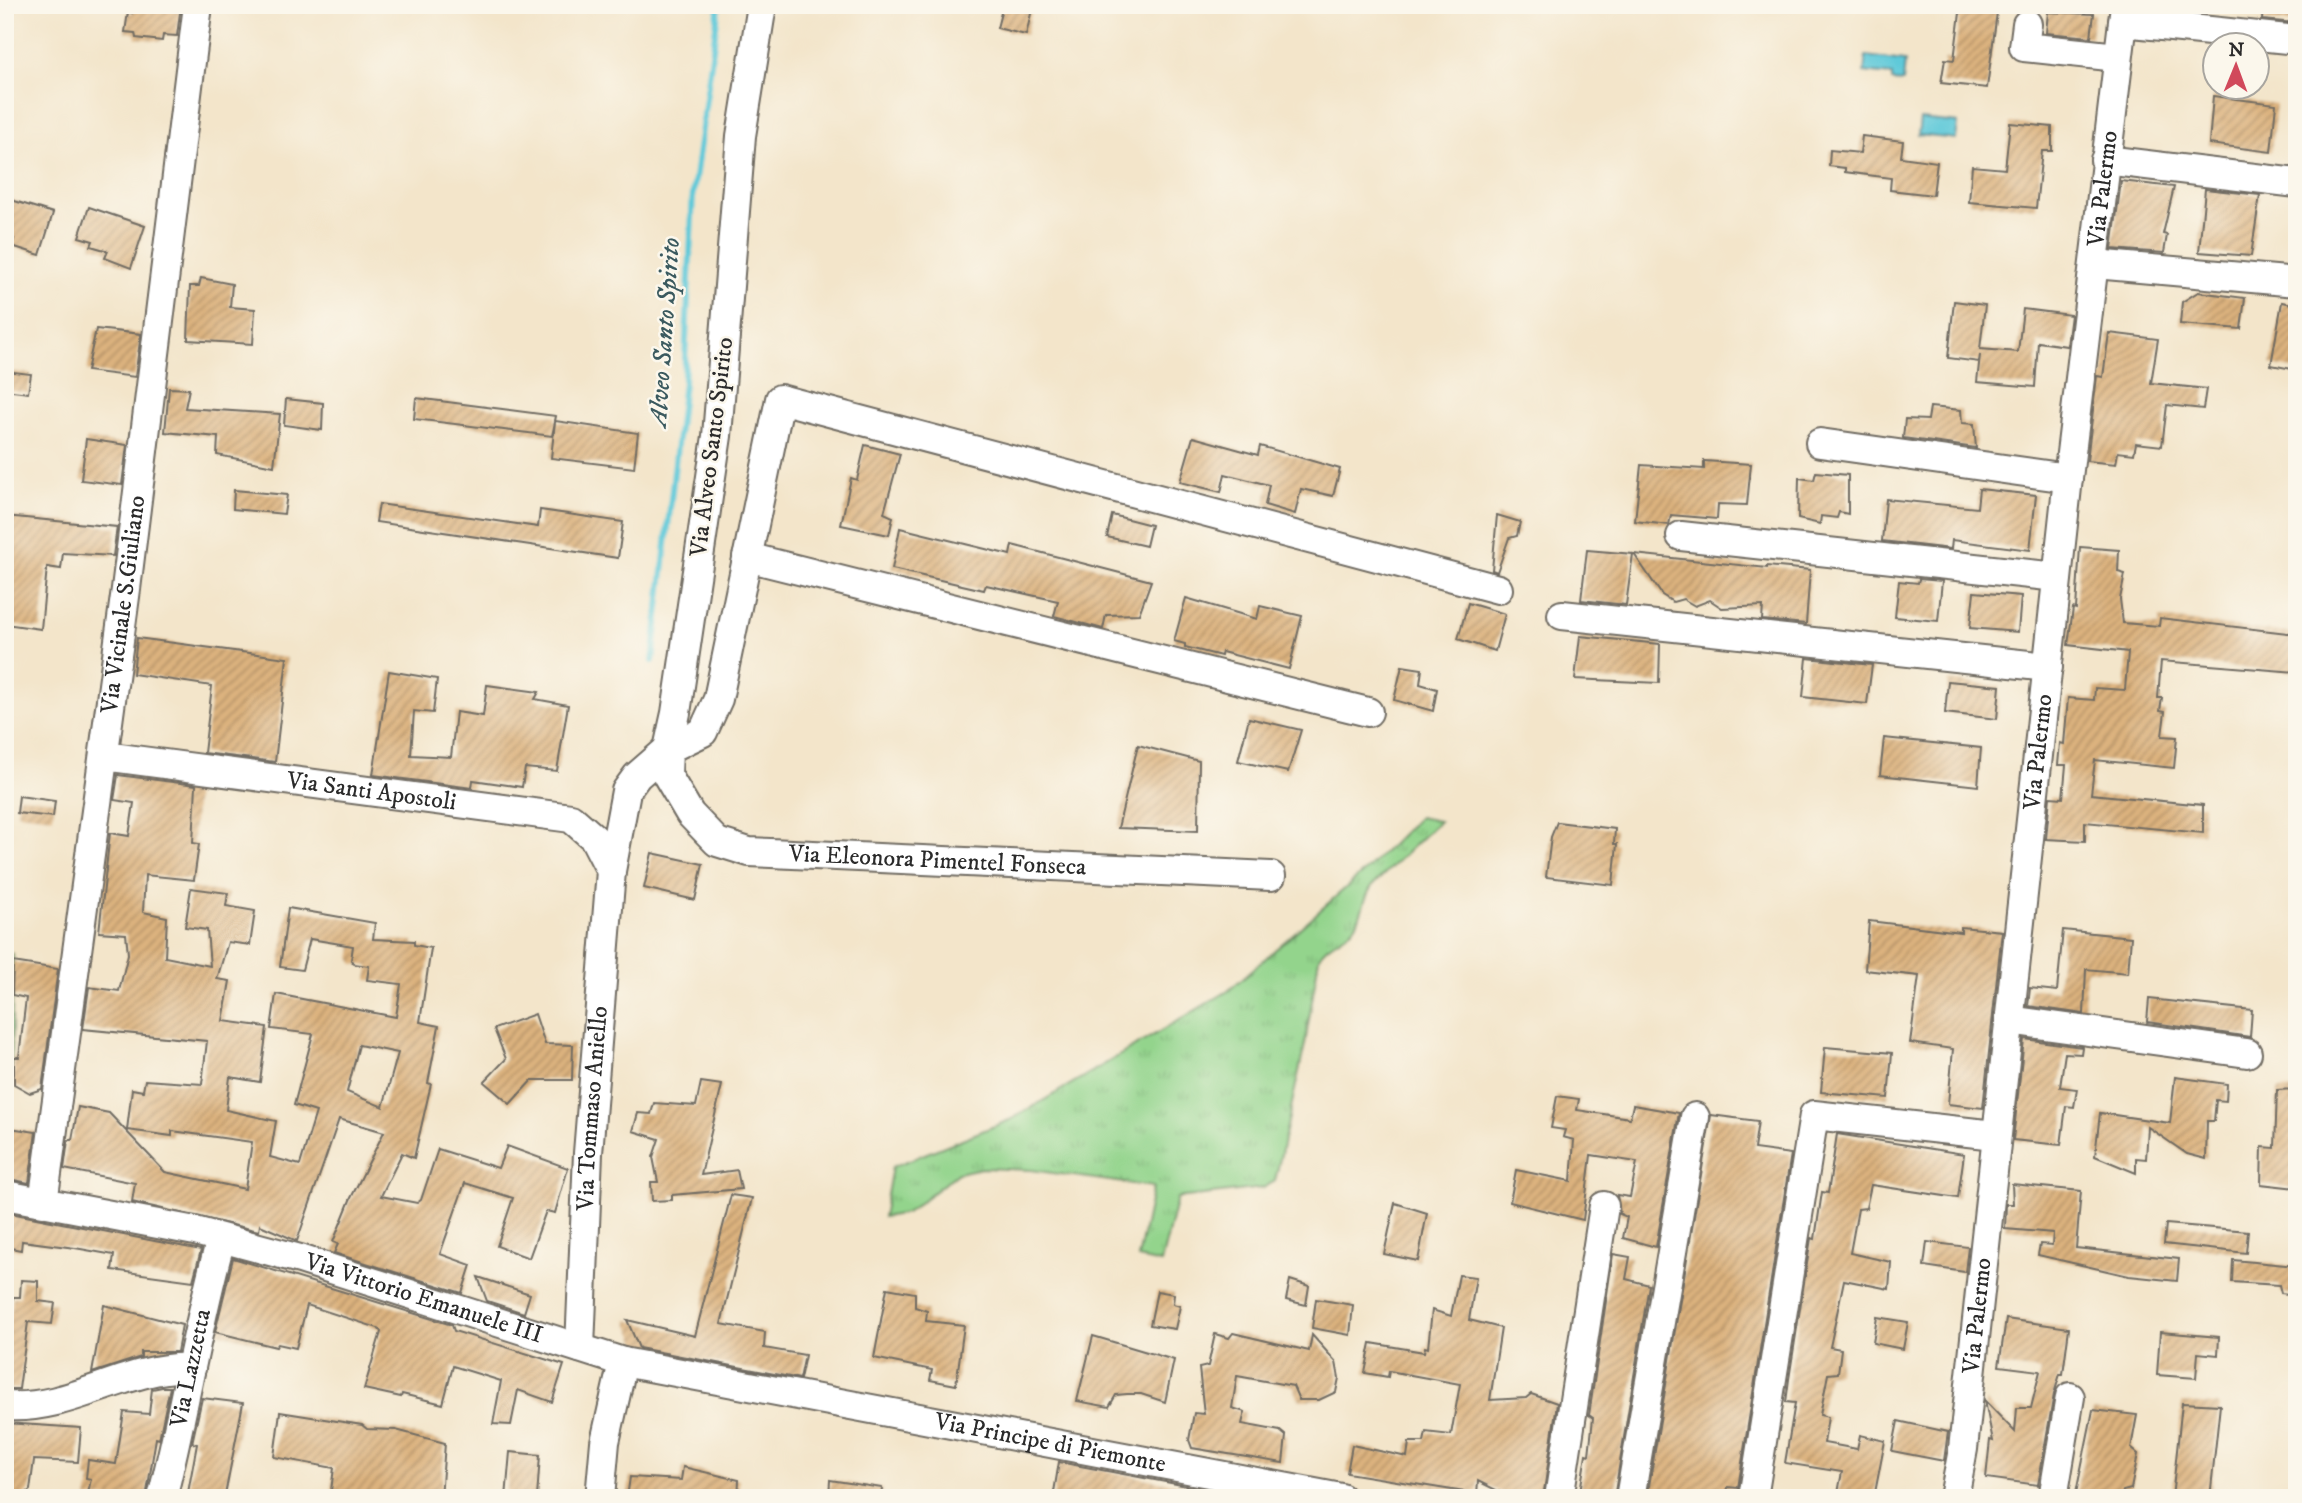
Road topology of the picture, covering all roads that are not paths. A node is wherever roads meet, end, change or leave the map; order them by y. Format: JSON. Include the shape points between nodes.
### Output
{"nodes":[{"id":1,"x":198,"y":5,"type":"edge"},
{"id":2,"x":762,"y":5,"type":"edge"},
{"id":3,"x":2124,"y":14,"type":"edge"},
{"id":4,"x":2027,"y":24,"type":"dead end"},
{"id":5,"x":2297,"y":40,"type":"edge"},
{"id":6,"x":2119,"y":57,"type":"junction"},
{"id":7,"x":2105,"y":160,"type":"junction"},
{"id":8,"x":2297,"y":183,"type":"edge"},
{"id":9,"x":2095,"y":264,"type":"junction"},
{"id":10,"x":2297,"y":282,"type":"edge"},
{"id":11,"x":1820,"y":443,"type":"dead end"},
{"id":12,"x":2068,"y":478,"type":"junction"},
{"id":13,"x":1682,"y":536,"type":"dead end"},
{"id":14,"x":747,"y":557,"type":"junction"},
{"id":15,"x":2057,"y":577,"type":"junction"},
{"id":16,"x":1498,"y":589,"type":"dead end"},
{"id":17,"x":1562,"y":615,"type":"dead end"},
{"id":18,"x":2048,"y":667,"type":"junction"},
{"id":19,"x":1368,"y":712,"type":"dead end"},
{"id":20,"x":667,"y":749,"type":"junction"},
{"id":21,"x":104,"y":756,"type":"junction"},
{"id":22,"x":611,"y":871,"type":"junction"},
{"id":23,"x":1271,"y":876,"type":"dead end"},
{"id":24,"x":2009,"y":1020,"type":"junction"},
{"id":25,"x":2247,"y":1052,"type":"dead end"},
{"id":26,"x":1695,"y":1117,"type":"dead end"},
{"id":27,"x":1996,"y":1135,"type":"junction"},
{"id":28,"x":5,"y":1195,"type":"edge"},
{"id":29,"x":43,"y":1203,"type":"junction"},
{"id":30,"x":1604,"y":1206,"type":"dead end"},
{"id":31,"x":221,"y":1239,"type":"junction"},
{"id":32,"x":580,"y":1348,"type":"junction"},
{"id":33,"x":623,"y":1362,"type":"junction"},
{"id":34,"x":191,"y":1368,"type":"junction"},
{"id":35,"x":2070,"y":1397,"type":"dead end"},
{"id":36,"x":842,"y":1403,"type":"joint"},
{"id":37,"x":5,"y":1406,"type":"edge"},
{"id":38,"x":162,"y":1498,"type":"edge"},
{"id":39,"x":600,"y":1498,"type":"edge"},
{"id":40,"x":1341,"y":1498,"type":"edge"},
{"id":41,"x":1559,"y":1498,"type":"edge"},
{"id":42,"x":1630,"y":1498,"type":"edge"},
{"id":43,"x":1752,"y":1498,"type":"edge"},
{"id":44,"x":1955,"y":1498,"type":"edge"},
{"id":45,"x":2053,"y":1498,"type":"edge"}],
"edges":[{"from":1,"to":21,"type":"street","name":"Via Vicinale S.Giuliano"},
{"from":2,"to":20,"type":"street","name":"Via Alveo Santo Spirito","via":[[741,136],[717,436]]},
{"from":3,"to":5,"type":"street"},
{"from":3,"to":6,"type":"street","name":"Via Palermo"},
{"from":4,"to":6,"type":"street","via":[[2024,47]]},
{"from":6,"to":7,"type":"street","name":"Via Palermo"},
{"from":7,"to":8,"type":"street"},
{"from":7,"to":9,"type":"street","name":"Via Palermo"},
{"from":9,"to":10,"type":"street"},
{"from":9,"to":12,"type":"street","name":"Via Palermo"},
{"from":11,"to":12,"type":"street"},
{"from":12,"to":15,"type":"street","name":"Via Palermo"},
{"from":13,"to":15,"type":"street"},
{"from":14,"to":16,"type":"street","via":[[780,399]]},
{"from":14,"to":19,"type":"street"},
{"from":14,"to":20,"type":"street","via":[[718,699],[703,732]]},
{"from":15,"to":18,"type":"street","name":"Via Palermo"},
{"from":17,"to":18,"type":"street"},
{"from":18,"to":24,"type":"street","name":"Via Palermo"},
{"from":20,"to":22,"type":"street","via":[[626,791]]},
{"from":20,"to":23,"type":"street","name":"Via Eleonora Pimentel Fonseca","via":[[667,775],[690,814],[717,842],[749,852]]},
{"from":21,"to":22,"type":"street","name":"Via Santi Apostoli","via":[[571,818],[594,838]]},
{"from":21,"to":29,"type":"street","name":"Via Vicinale S.Giuliano"},
{"from":22,"to":32,"type":"street","name":"Via Tommaso Aniello","via":[[588,1153]]},
{"from":24,"to":25,"type":"street"},
{"from":24,"to":27,"type":"street","name":"Via Palermo"},
{"from":26,"to":42,"type":"street"},
{"from":27,"to":43,"type":"street","via":[[1814,1115]]},
{"from":27,"to":44,"type":"street","name":"Via Palermo"},
{"from":28,"to":29,"type":"street","name":"Via Vittorio Emanuele III"},
{"from":29,"to":31,"type":"street","name":"Via Vittorio Emanuele III"},
{"from":30,"to":41,"type":"street"},
{"from":31,"to":32,"type":"street","name":"Via Vittorio Emanuele III","via":[[300,1259]]},
{"from":31,"to":34,"type":"street","name":"Via Lazzetta"},
{"from":32,"to":33,"type":"street","name":"Via Vittorio Emanuele III"},
{"from":33,"to":36,"type":"street","name":"Via Vittorio Emanuele III"},
{"from":33,"to":39,"type":"street"},
{"from":34,"to":37,"type":"street","via":[[149,1370],[55,1403]]},
{"from":34,"to":38,"type":"street","name":"Via Lazzetta"},
{"from":35,"to":45,"type":"street"},
{"from":36,"to":40,"type":"street","name":"Via Principe di Piemonte"}]}
